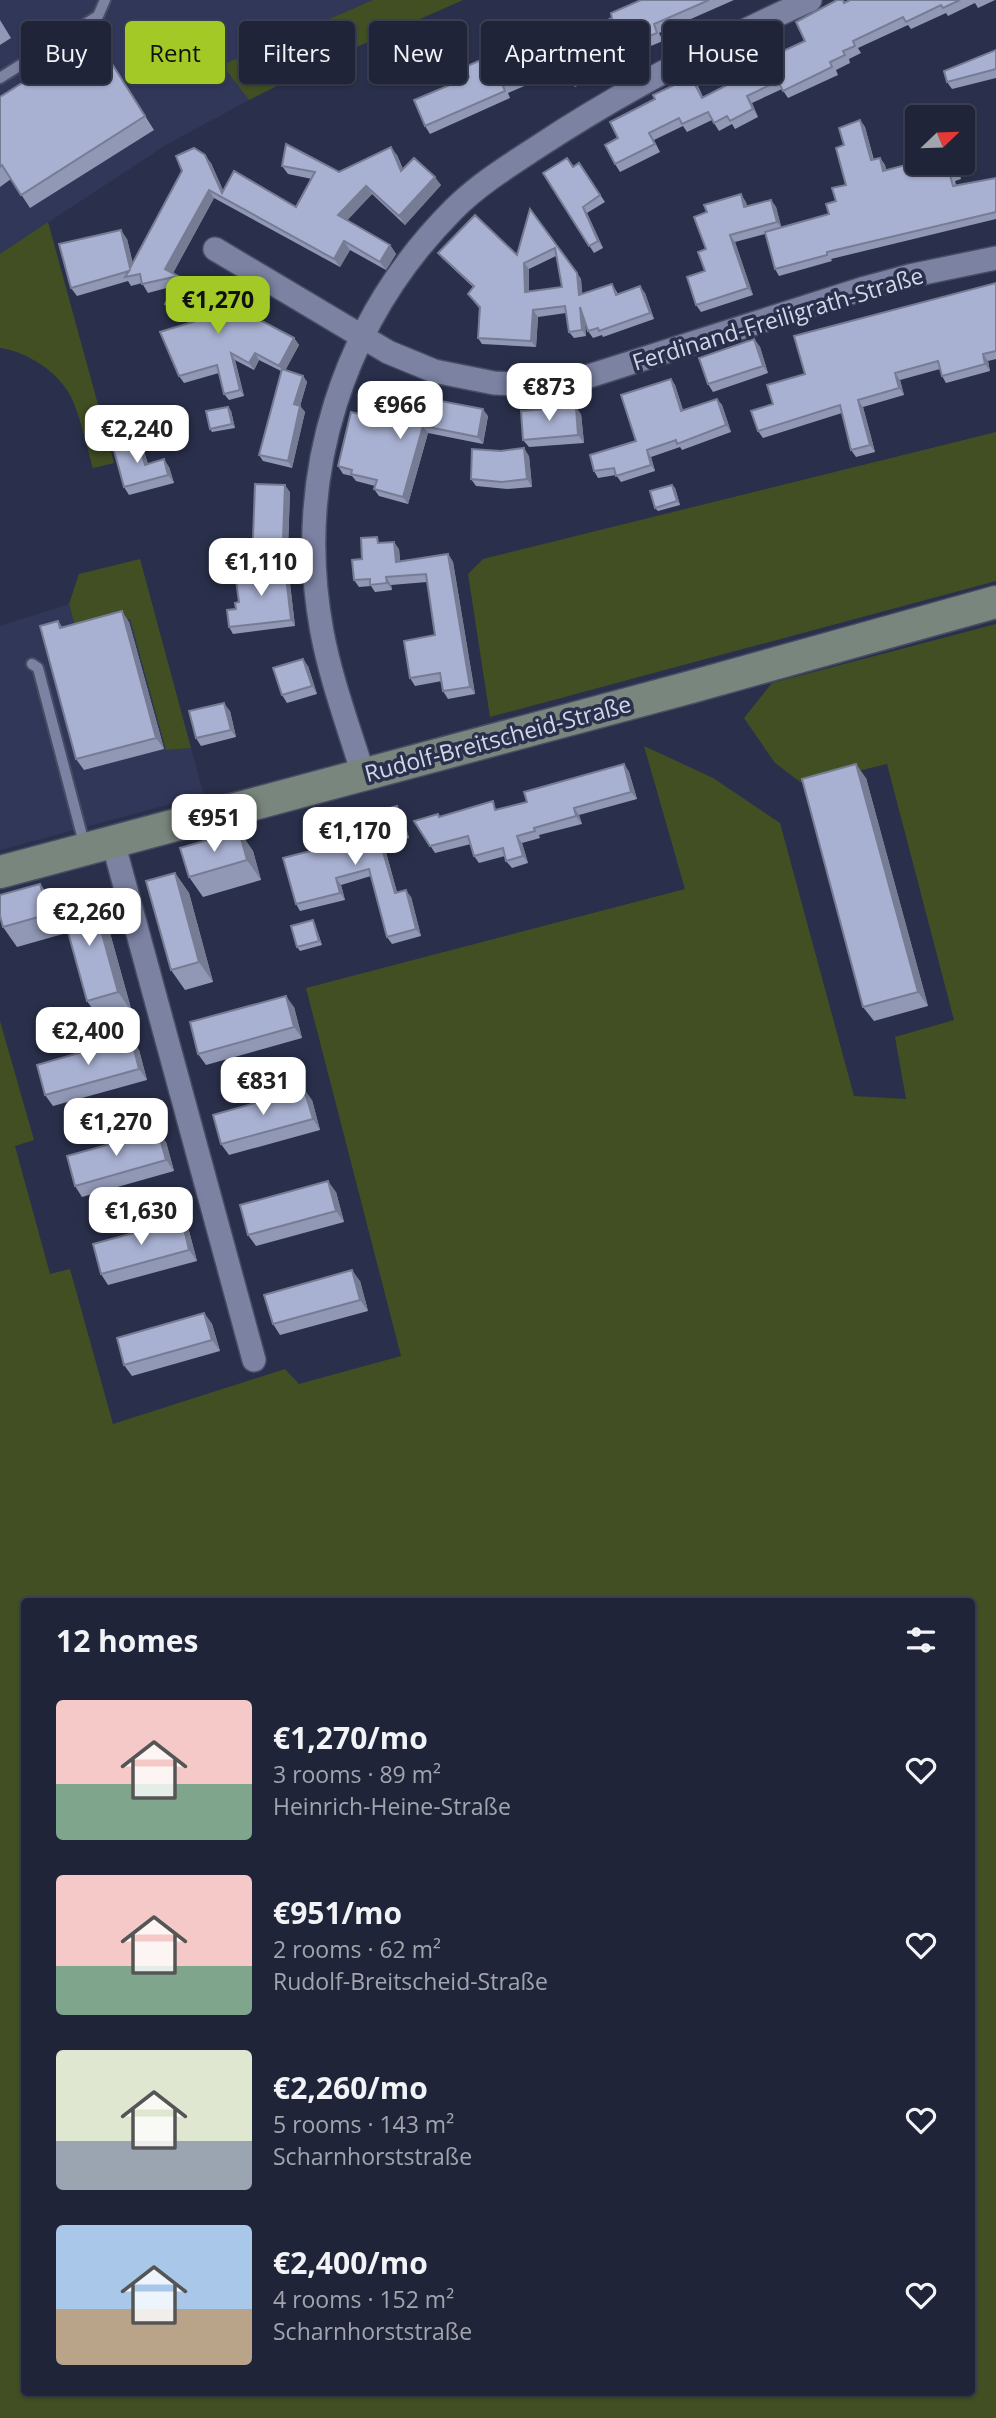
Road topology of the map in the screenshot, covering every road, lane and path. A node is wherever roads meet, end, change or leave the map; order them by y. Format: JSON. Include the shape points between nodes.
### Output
{"nodes":[{"id":1,"x":104,"y":0,"type":"edge"},
{"id":2,"x":810,"y":0,"type":"edge"},
{"id":3,"x":0,"y":78,"type":"edge"},
{"id":4,"x":215,"y":249,"type":"dead end"},
{"id":5,"x":996,"y":258,"type":"edge"},
{"id":6,"x":361,"y":335,"type":"junction"},
{"id":7,"x":996,"y":602,"type":"edge"},
{"id":8,"x":32,"y":664,"type":"dead end"},
{"id":9,"x":363,"y":775,"type":"junction"},
{"id":10,"x":100,"y":846,"type":"junction"},
{"id":11,"x":0,"y":872,"type":"edge"},
{"id":12,"x":254,"y":1360,"type":"dead end"}],
"edges":[{"from":1,"to":3,"type":"lane","via":[[98,16]]},
{"from":2,"to":6,"type":"street","via":[[573,124],[483,185],[413,254]]},
{"from":4,"to":6,"type":"street","name":"Ferdinand-Freiligrath-Straße"},
{"from":5,"to":6,"type":"street","name":"Ferdinand-Freiligrath-Straße","via":[[909,276],[583,378],[516,384],[472,379],[434,371]]},
{"from":6,"to":9,"type":"street","via":[[333,406],[324,446],[314,556],[322,633]]},
{"from":7,"to":9,"type":"street","name":"Rudolf-Breitscheid-Straße"},
{"from":8,"to":10,"type":"lane","via":[[38,668]]},
{"from":9,"to":10,"type":"street","name":"Rudolf-Breitscheid-Straße"},
{"from":10,"to":11,"type":"street","name":"Rudolf-Breitscheid-Straße"},
{"from":10,"to":12,"type":"street"}]}
